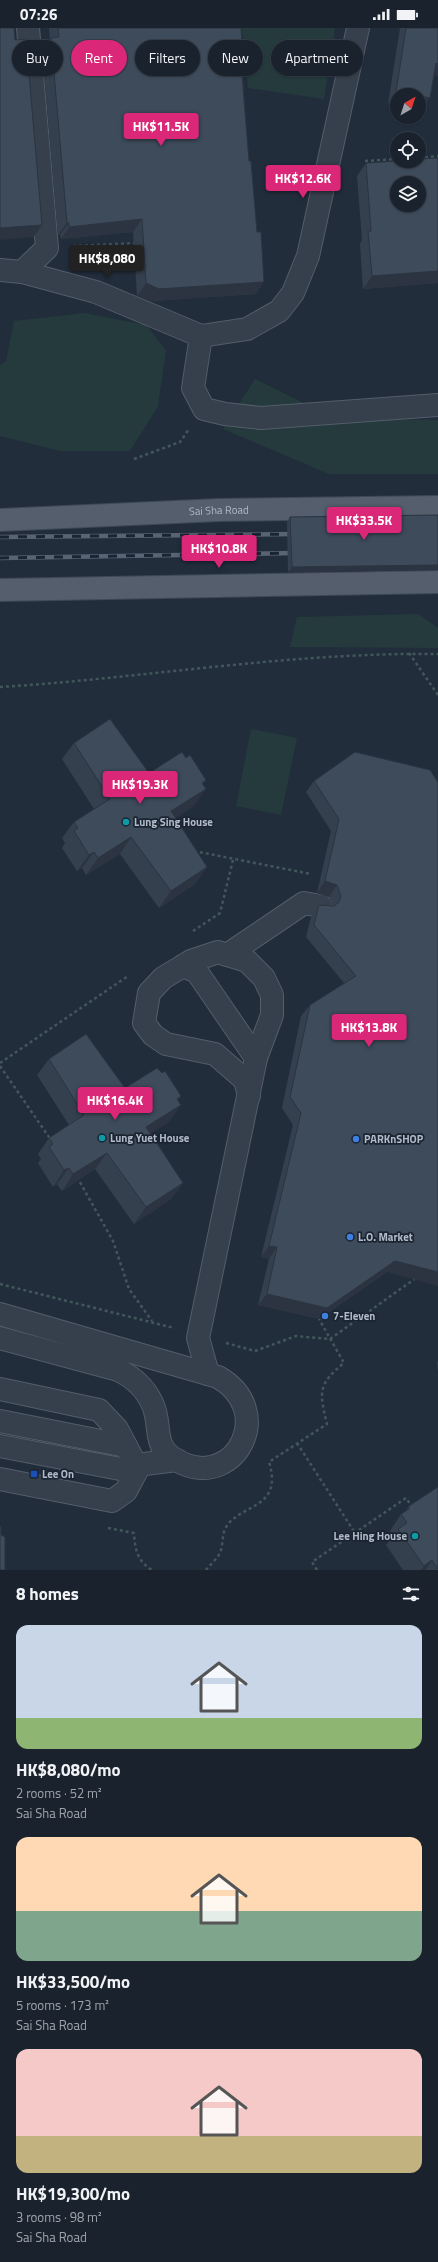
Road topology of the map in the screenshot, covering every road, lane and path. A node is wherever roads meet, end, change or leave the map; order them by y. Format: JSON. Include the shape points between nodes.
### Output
{"nodes":[{"id":1,"x":28,"y":28,"type":"edge"},
{"id":2,"x":358,"y":28,"type":"edge"},
{"id":3,"x":438,"y":156,"type":"edge"},
{"id":4,"x":426,"y":157,"type":"edge"},
{"id":5,"x":390,"y":159,"type":"edge"},
{"id":6,"x":365,"y":161,"type":"dead end"},
{"id":7,"x":138,"y":242,"type":"dead end"},
{"id":8,"x":47,"y":248,"type":"junction"},
{"id":9,"x":0,"y":270,"type":"edge"},
{"id":10,"x":22,"y":272,"type":"junction"},
{"id":11,"x":202,"y":336,"type":"junction"},
{"id":12,"x":438,"y":405,"type":"edge"},
{"id":13,"x":204,"y":409,"type":"junction"},
{"id":14,"x":134,"y":459,"type":"dead end"},
{"id":15,"x":438,"y":506,"type":"edge"},
{"id":16,"x":0,"y":520,"type":"edge"},
{"id":17,"x":438,"y":582,"type":"edge"},
{"id":18,"x":0,"y":590,"type":"edge"},
{"id":19,"x":409,"y":653,"type":"junction"},
{"id":20,"x":438,"y":654,"type":"edge"},
{"id":21,"x":0,"y":687,"type":"edge"},
{"id":22,"x":438,"y":695,"type":"edge"},
{"id":23,"x":193,"y":851,"type":"edge"},
{"id":24,"x":233,"y":860,"type":"junction"},
{"id":25,"x":311,"y":874,"type":"dead end"},
{"id":26,"x":321,"y":906,"type":"edge"},
{"id":27,"x":189,"y":934,"type":"dead end"},
{"id":28,"x":227,"y":955,"type":"junction"},
{"id":29,"x":183,"y":966,"type":"junction"},
{"id":30,"x":134,"y":972,"type":"dead end"},
{"id":31,"x":256,"y":1058,"type":"junction"},
{"id":32,"x":0,"y":1065,"type":"edge"},
{"id":33,"x":249,"y":1096,"type":"junction"},
{"id":34,"x":55,"y":1145,"type":"edge"},
{"id":35,"x":75,"y":1174,"type":"edge"},
{"id":36,"x":417,"y":1272,"type":"edge"},
{"id":37,"x":0,"y":1284,"type":"edge"},
{"id":38,"x":0,"y":1314,"type":"edge"},
{"id":39,"x":319,"y":1319,"type":"edge"},
{"id":40,"x":0,"y":1338,"type":"edge"},
{"id":41,"x":330,"y":1339,"type":"junction"},
{"id":42,"x":233,"y":1345,"type":"dead end"},
{"id":43,"x":208,"y":1374,"type":"junction"},
{"id":44,"x":0,"y":1389,"type":"edge"},
{"id":45,"x":0,"y":1422,"type":"edge"},
{"id":46,"x":297,"y":1443,"type":"junction"},
{"id":47,"x":0,"y":1446,"type":"edge"},
{"id":48,"x":177,"y":1460,"type":"junction"},
{"id":49,"x":133,"y":1461,"type":"junction"},
{"id":50,"x":0,"y":1479,"type":"edge"},
{"id":51,"x":415,"y":1512,"type":"edge"},
{"id":52,"x":104,"y":1528,"type":"dead end"},
{"id":53,"x":355,"y":1533,"type":"junction"},
{"id":54,"x":152,"y":1570,"type":"edge"},
{"id":55,"x":206,"y":1570,"type":"edge"},
{"id":56,"x":317,"y":1570,"type":"edge"}],
"edges":[{"from":1,"to":8,"type":"street"},
{"from":2,"to":11,"type":"street","via":[[308,256],[293,293],[279,311],[247,329]]},
{"from":3,"to":4,"type":"path"},
{"from":5,"to":6,"type":"path"},
{"from":7,"to":8,"type":"path"},
{"from":8,"to":10,"type":"street"},
{"from":9,"to":10,"type":"street"},
{"from":10,"to":11,"type":"street","via":[[96,292]]},
{"from":11,"to":13,"type":"street","via":[[193,388]]},
{"from":12,"to":13,"type":"street","via":[[261,418]]},
{"from":13,"to":14,"type":"path","via":[[180,442]]},
{"from":15,"to":16,"type":"main road","name":"Sai Sha Road","via":[[219,510]]},
{"from":17,"to":18,"type":"main road"},
{"from":19,"to":20,"type":"path"},
{"from":19,"to":21,"type":"path","via":[[269,661]]},
{"from":19,"to":22,"type":"path"},
{"from":23,"to":24,"type":"path"},
{"from":24,"to":25,"type":"path"},
{"from":24,"to":27,"type":"path","via":[[220,913]]},
{"from":26,"to":28,"type":"street","via":[[304,903]]},
{"from":28,"to":29,"type":"street","via":[[218,952]]},
{"from":28,"to":31,"type":"street","via":[[247,961],[264,978],[272,995],[272,1015]]},
{"from":29,"to":31,"type":"street","via":[[197,972]]},
{"from":29,"to":33,"type":"street","via":[[163,978],[149,993],[144,1023],[153,1035],[166,1044],[215,1054],[245,1080]]},
{"from":30,"to":32,"type":"path"},
{"from":31,"to":33,"type":"street"},
{"from":32,"to":34,"type":"path"},
{"from":33,"to":43,"type":"street","via":[[198,1338]]},
{"from":35,"to":37,"type":"path","via":[[113,1240],[129,1289],[152,1321]]},
{"from":36,"to":41,"type":"path","via":[[415,1280]]},
{"from":38,"to":43,"type":"street"},
{"from":39,"to":41,"type":"path"},
{"from":40,"to":48,"type":"street","via":[[130,1375],[152,1404],[158,1440]]},
{"from":41,"to":42,"type":"path","via":[[296,1336],[256,1351]]},
{"from":41,"to":46,"type":"path","via":[[344,1362],[328,1376],[320,1398],[327,1424]]},
{"from":43,"to":48,"type":"street","via":[[231,1384],[241,1396],[248,1421],[245,1436],[236,1452],[216,1465],[195,1467]]},
{"from":44,"to":49,"type":"street","via":[[99,1410],[117,1430]]},
{"from":45,"to":49,"type":"street"},
{"from":46,"to":53,"type":"path"},
{"from":46,"to":55,"type":"path","via":[[270,1462],[273,1473],[271,1487],[261,1503],[239,1515],[226,1528],[220,1553]]},
{"from":47,"to":49,"type":"street"},
{"from":48,"to":49,"type":"street"},
{"from":49,"to":50,"type":"street","via":[[126,1491],[112,1501]]},
{"from":51,"to":53,"type":"path","via":[[406,1498]]},
{"from":52,"to":54,"type":"path","via":[[134,1533],[136,1554],[146,1567]]},
{"from":53,"to":56,"type":"path","via":[[312,1562]]}]}
